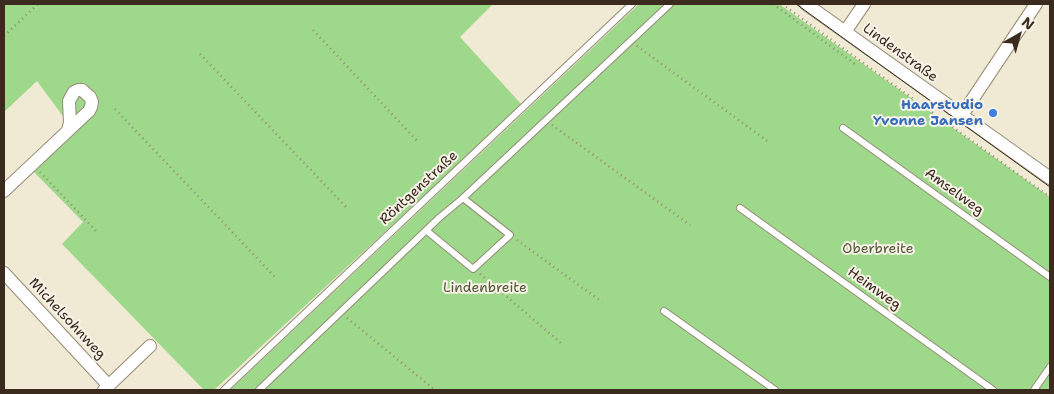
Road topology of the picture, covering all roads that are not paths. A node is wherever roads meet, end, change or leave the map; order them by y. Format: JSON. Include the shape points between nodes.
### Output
{"nodes":[{"id":1,"x":632,"y":4,"type":"edge"},
{"id":2,"x":670,"y":4,"type":"edge"},
{"id":3,"x":806,"y":4,"type":"edge"},
{"id":4,"x":864,"y":4,"type":"edge"},
{"id":5,"x":1036,"y":4,"type":"edge"},
{"id":6,"x":845,"y":32,"type":"junction"},
{"id":7,"x":962,"y":115,"type":"junction"},
{"id":8,"x":843,"y":128,"type":"dead end"},
{"id":9,"x":68,"y":130,"type":"dead end"},
{"id":10,"x":1050,"y":178,"type":"edge"},
{"id":11,"x":4,"y":191,"type":"edge"},
{"id":12,"x":463,"y":198,"type":"junction"},
{"id":13,"x":740,"y":208,"type":"dead end"},
{"id":14,"x":427,"y":231,"type":"junction"},
{"id":15,"x":4,"y":273,"type":"edge"},
{"id":16,"x":1050,"y":277,"type":"edge"},
{"id":17,"x":664,"y":311,"type":"dead end"},
{"id":18,"x":150,"y":346,"type":"dead end"},
{"id":19,"x":1050,"y":367,"type":"edge"},
{"id":20,"x":106,"y":388,"type":"edge"},
{"id":21,"x":224,"y":390,"type":"edge"},
{"id":22,"x":259,"y":390,"type":"edge"},
{"id":23,"x":774,"y":390,"type":"edge"},
{"id":24,"x":993,"y":390,"type":"edge"},
{"id":25,"x":1034,"y":390,"type":"edge"}],
"edges":[{"from":1,"to":21,"type":"lane","name":"Röntgenstraße"},
{"from":2,"to":12,"type":"lane"},
{"from":3,"to":6,"type":"street","name":"Lindenstraße"},
{"from":4,"to":6,"type":"street"},
{"from":5,"to":7,"type":"street"},
{"from":6,"to":7,"type":"street","name":"Lindenstraße"},
{"from":7,"to":10,"type":"street","name":"Lindenstraße"},
{"from":8,"to":16,"type":"lane","name":"Amselweg"},
{"from":9,"to":11,"type":"street"},
{"from":12,"to":14,"type":"lane"},
{"from":12,"to":14,"type":"lane","via":[[510,235],[473,269]]},
{"from":13,"to":24,"type":"lane","name":"Heimweg"},
{"from":14,"to":22,"type":"lane"},
{"from":15,"to":20,"type":"street","name":"Michelsohnweg"},
{"from":17,"to":23,"type":"lane"},
{"from":18,"to":20,"type":"street"},
{"from":19,"to":25,"type":"lane"}]}
